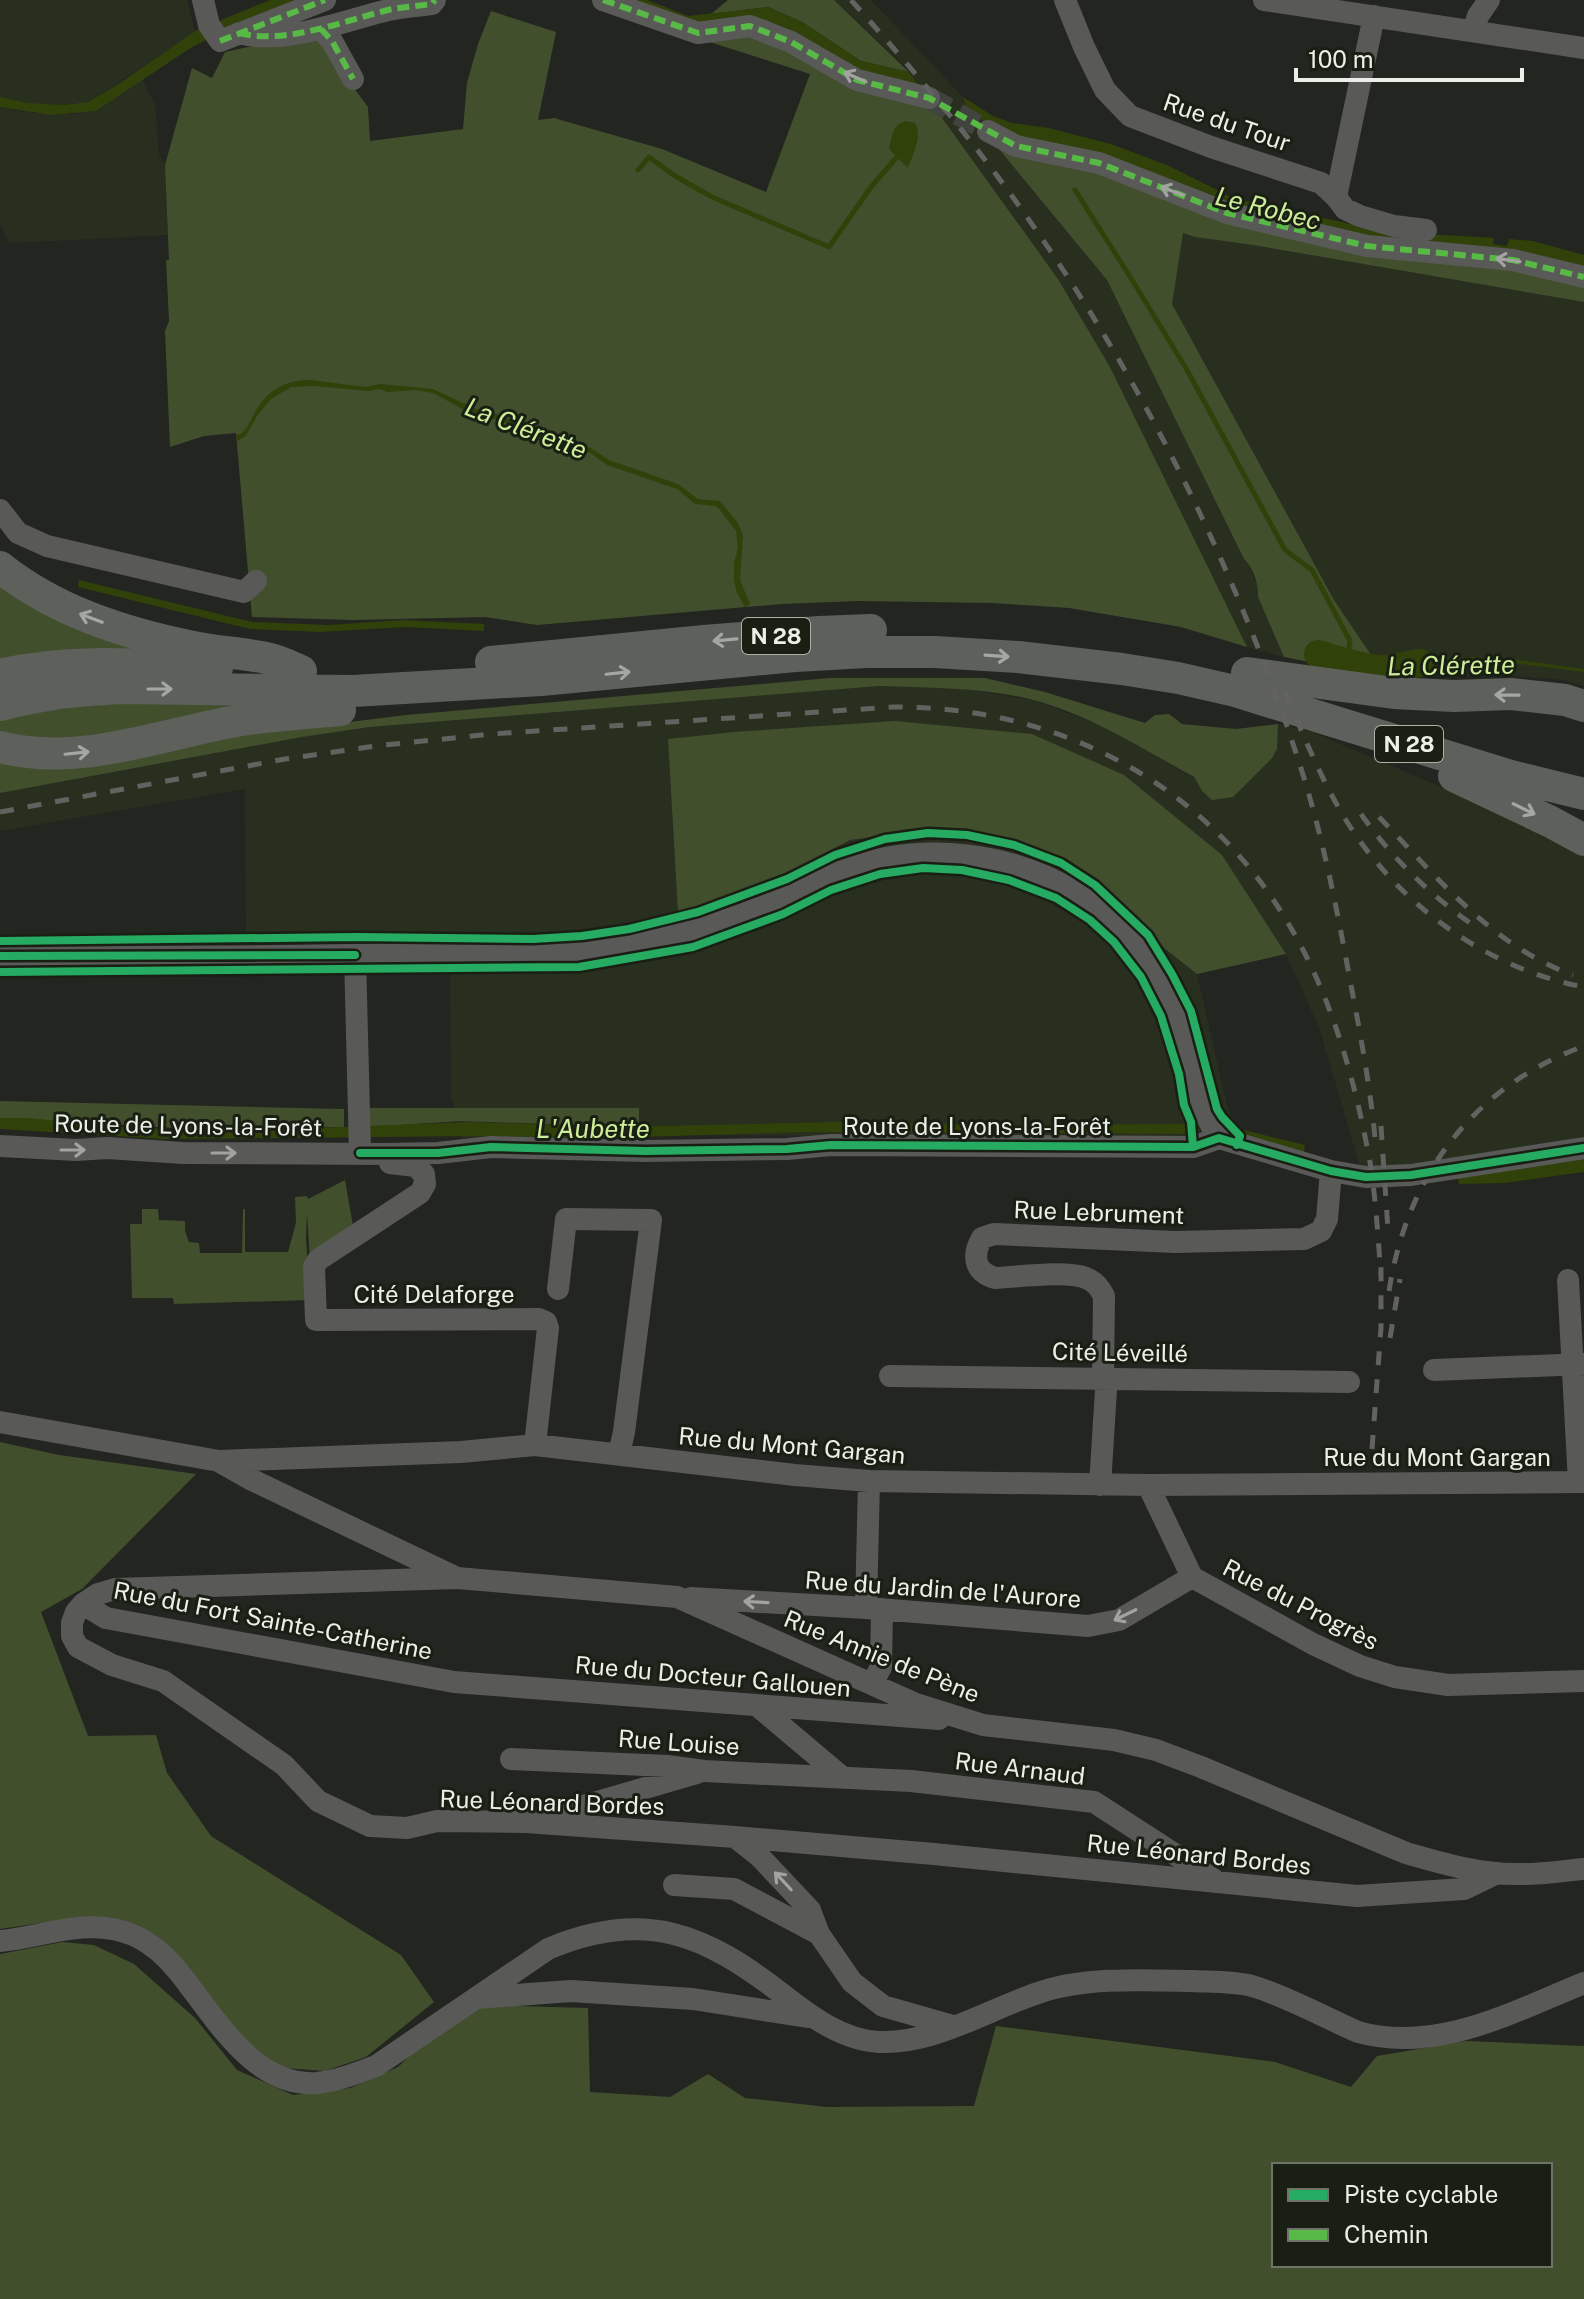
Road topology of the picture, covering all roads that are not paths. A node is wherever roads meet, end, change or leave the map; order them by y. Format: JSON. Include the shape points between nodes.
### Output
{"nodes":[{"id":1,"x":203,"y":0,"type":"edge"},
{"id":2,"x":325,"y":0,"type":"edge"},
{"id":3,"x":435,"y":0,"type":"edge"},
{"id":4,"x":603,"y":0,"type":"edge"},
{"id":5,"x":1065,"y":0,"type":"edge"},
{"id":6,"x":1264,"y":0,"type":"edge"},
{"id":7,"x":1489,"y":0,"type":"edge"},
{"id":8,"x":1374,"y":16,"type":"junction"},
{"id":9,"x":321,"y":29,"type":"junction"},
{"id":10,"x":1473,"y":31,"type":"junction"},
{"id":11,"x":223,"y":33,"type":"junction"},
{"id":12,"x":1584,"y":48,"type":"edge"},
{"id":13,"x":353,"y":79,"type":"dead end"},
{"id":14,"x":929,"y":98,"type":"tunnel mouth"},
{"id":15,"x":988,"y":131,"type":"tunnel mouth"},
{"id":16,"x":1336,"y":197,"type":"junction"},
{"id":17,"x":1426,"y":230,"type":"dead end"},
{"id":18,"x":1584,"y":277,"type":"edge"},
{"id":19,"x":0,"y":510,"type":"edge"},
{"id":20,"x":0,"y":567,"type":"edge"},
{"id":21,"x":256,"y":581,"type":"dead end"},
{"id":22,"x":301,"y":671,"type":"junction"},
{"id":23,"x":0,"y":675,"type":"edge"},
{"id":24,"x":541,"y":680,"type":"junction"},
{"id":25,"x":1241,"y":682,"type":"junction"},
{"id":26,"x":0,"y":705,"type":"edge"},
{"id":27,"x":1584,"y":706,"type":"edge"},
{"id":28,"x":0,"y":747,"type":"edge"},
{"id":29,"x":1584,"y":773,"type":"edge"},
{"id":30,"x":1584,"y":794,"type":"edge"},
{"id":31,"x":1584,"y":840,"type":"edge"},
{"id":32,"x":355,"y":955,"type":"junction"},
{"id":33,"x":0,"y":956,"type":"edge"},
{"id":34,"x":1219,"y":1138,"type":"junction"},
{"id":35,"x":364,"y":1142,"type":"junction"},
{"id":36,"x":0,"y":1146,"type":"edge"},
{"id":37,"x":1584,"y":1148,"type":"edge"},
{"id":38,"x":1331,"y":1171,"type":"junction"},
{"id":39,"x":1568,"y":1280,"type":"dead end"},
{"id":40,"x":558,"y":1289,"type":"dead end"},
{"id":41,"x":316,"y":1320,"type":"joint"},
{"id":42,"x":1578,"y":1364,"type":"edge"},
{"id":43,"x":1434,"y":1370,"type":"dead end"},
{"id":44,"x":890,"y":1376,"type":"dead end"},
{"id":45,"x":1103,"y":1378,"type":"junction"},
{"id":46,"x":1349,"y":1382,"type":"dead end"},
{"id":47,"x":0,"y":1422,"type":"edge"},
{"id":48,"x":535,"y":1445,"type":"junction"},
{"id":49,"x":619,"y":1454,"type":"junction"},
{"id":50,"x":219,"y":1461,"type":"junction"},
{"id":51,"x":869,"y":1481,"type":"junction"},
{"id":52,"x":1582,"y":1482,"type":"edge"},
{"id":53,"x":1100,"y":1485,"type":"junction"},
{"id":54,"x":1148,"y":1485,"type":"junction"},
{"id":55,"x":1192,"y":1577,"type":"junction"},
{"id":56,"x":457,"y":1578,"type":"junction"},
{"id":57,"x":677,"y":1597,"type":"junction"},
{"id":58,"x":83,"y":1604,"type":"junction"},
{"id":59,"x":874,"y":1609,"type":"junction"},
{"id":60,"x":1584,"y":1681,"type":"edge"},
{"id":61,"x":454,"y":1682,"type":"joint"},
{"id":62,"x":872,"y":1684,"type":"junction"},
{"id":63,"x":759,"y":1707,"type":"junction"},
{"id":64,"x":967,"y":1721,"type":"junction"},
{"id":65,"x":511,"y":1759,"type":"dead end"},
{"id":66,"x":704,"y":1771,"type":"junction"},
{"id":67,"x":843,"y":1778,"type":"junction"},
{"id":68,"x":526,"y":1822,"type":"junction"},
{"id":69,"x":735,"y":1837,"type":"junction"},
{"id":70,"x":1584,"y":1869,"type":"edge"},
{"id":71,"x":1497,"y":1873,"type":"junction"},
{"id":72,"x":1216,"y":1881,"type":"junction"},
{"id":73,"x":674,"y":1885,"type":"dead end"},
{"id":74,"x":819,"y":1934,"type":"junction"},
{"id":75,"x":0,"y":1941,"type":"edge"},
{"id":76,"x":1584,"y":1983,"type":"edge"},
{"id":77,"x":475,"y":1998,"type":"junction"},
{"id":78,"x":815,"y":2018,"type":"junction"},
{"id":79,"x":953,"y":2026,"type":"junction"}],
"edges":[{"from":1,"to":11,"type":"street"},
{"from":2,"to":11,"type":"street"},
{"from":3,"to":9,"type":"street"},
{"from":14,"to":4,"type":"street","one_way":true,"via":[[857,80],[791,42],[750,26],[698,33]]},
{"from":5,"to":16,"type":"street","name":"Rue du Tour","via":[[1105,90],[1130,116],[1321,183]]},
{"from":6,"to":8,"type":"street"},
{"from":7,"to":10,"type":"street"},
{"from":8,"to":10,"type":"street"},
{"from":8,"to":16,"type":"street"},
{"from":9,"to":11,"type":"street","via":[[256,38]]},
{"from":9,"to":13,"type":"street"},
{"from":10,"to":12,"type":"street"},
{"from":18,"to":15,"type":"street","one_way":true,"via":[[1513,260],[1367,246],[1227,213],[1099,163],[1016,146]]},
{"from":16,"to":17,"type":"street","name":"Rue du Tour","via":[[1360,216]]},
{"from":19,"to":21,"type":"street","via":[[18,533],[47,546],[244,592]]},
{"from":22,"to":20,"type":"highway","one_way":true,"via":[[268,658],[166,642],[116,628],[38,593]]},
{"from":22,"to":23,"type":"highway","number":"N 28","via":[[90,665]]},
{"from":25,"to":22,"type":"highway","number":"N 28","one_way":true,"via":[[1138,650],[929,630],[819,632],[439,667]]},
{"from":24,"to":25,"type":"highway","number":"N 28","one_way":true,"via":[[795,656],[935,652]]},
{"from":26,"to":24,"type":"highway","number":"N 28","one_way":true,"via":[[53,693],[121,688],[353,691]]},
{"from":28,"to":24,"type":"highway","one_way":true,"via":[[60,755],[91,752],[242,720],[513,695]]},
{"from":27,"to":25,"type":"highway","one_way":true,"via":[[1511,694],[1454,696]]},
{"from":25,"to":29,"type":"highway","number":"N 28"},
{"from":25,"to":30,"type":"highway","number":"N 28","via":[[1511,776]]},
{"from":25,"to":31,"type":"highway","one_way":true,"via":[[1322,730],[1460,778]]},
{"from":32,"to":33,"type":"street"},
{"from":32,"to":34,"type":"street","via":[[619,947],[733,918],[875,860],[938,853],[982,857],[1064,885],[1096,905],[1128,936],[1158,975],[1178,1015],[1207,1117]]},
{"from":32,"to":35,"type":"street"},
{"from":34,"to":35,"type":"street","name":"Route de Lyons-la-Forêt","via":[[1193,1147],[491,1147],[438,1153]]},
{"from":34,"to":38,"type":"street","name":"Route de Lyons-la-Forêt"},
{"from":36,"to":35,"type":"street","name":"Route de Lyons-la-Forêt","one_way":true,"via":[[183,1153]]},
{"from":35,"to":41,"type":"street","name":"Route de Lyons-la-Forêt","via":[[378,1162],[415,1166],[425,1184],[420,1193],[318,1260]]},
{"from":37,"to":38,"type":"street","name":"Route de Lyons-la-Forêt","via":[[1394,1177]]},
{"from":38,"to":45,"type":"street","name":"Rue Lebrument","via":[[1327,1219],[1321,1231],[1304,1239],[1175,1242],[994,1234],[982,1238],[976,1264],[984,1275],[1072,1275],[1100,1287]]},
{"from":39,"to":42,"type":"street"},
{"from":40,"to":49,"type":"street","via":[[566,1219],[651,1220]]},
{"from":41,"to":48,"type":"street","name":"Cité Delaforge","via":[[546,1322]]},
{"from":42,"to":43,"type":"street"},
{"from":42,"to":52,"type":"street"},
{"from":44,"to":45,"type":"street","name":"Cité Léveillé"},
{"from":45,"to":46,"type":"street","name":"Cité Léveillé"},
{"from":45,"to":53,"type":"street","name":"Rue Lebrument"},
{"from":47,"to":50,"type":"street","name":"Rue du Mont Gargan"},
{"from":48,"to":49,"type":"street","name":"Rue du Mont Gargan"},
{"from":48,"to":50,"type":"street","name":"Rue du Mont Gargan"},
{"from":49,"to":51,"type":"street","name":"Rue du Mont Gargan"},
{"from":50,"to":56,"type":"street","name":"Rue Annie de Pène"},
{"from":51,"to":53,"type":"street","name":"Rue du Mont Gargan"},
{"from":51,"to":59,"type":"street"},
{"from":52,"to":54,"type":"street","name":"Rue du Mont Gargan"},
{"from":53,"to":54,"type":"street","name":"Rue du Mont Gargan"},
{"from":54,"to":55,"type":"street","name":"Rue du Progrès"},
{"from":55,"to":59,"type":"street","name":"Rue du Jardin de l'Aurore","one_way":true,"via":[[1119,1620],[1088,1626]]},
{"from":55,"to":60,"type":"street","name":"Rue du Progrès","via":[[1313,1644],[1395,1677],[1448,1685]]},
{"from":56,"to":57,"type":"street","name":"Rue Annie de Pène"},
{"from":56,"to":58,"type":"street","via":[[115,1589]]},
{"from":59,"to":57,"type":"street","name":"Rue du Jardin de l'Aurore","one_way":true},
{"from":57,"to":62,"type":"street","name":"Rue Annie de Pène"},
{"from":58,"to":61,"type":"street","name":"Rue du Fort Sainte-Catherine","via":[[106,1618]]},
{"from":58,"to":68,"type":"street","name":"Rue Léonard Bordes","via":[[72,1623],[78,1647],[112,1665],[163,1681],[284,1765],[318,1801],[370,1826]]},
{"from":59,"to":62,"type":"street","via":[[881,1667]]},
{"from":61,"to":63,"type":"street","name":"Rue du Docteur Gallouen"},
{"from":62,"to":64,"type":"street","name":"Rue Annie de Pène"},
{"from":63,"to":64,"type":"street","name":"Rue du Docteur Gallouen"},
{"from":63,"to":67,"type":"street"},
{"from":64,"to":71,"type":"street","name":"Rue Annie de Pène","via":[[1156,1750],[1406,1853]]},
{"from":65,"to":66,"type":"street","name":"Rue Louise"},
{"from":66,"to":67,"type":"street","name":"Rue Louise"},
{"from":66,"to":68,"type":"street"},
{"from":67,"to":72,"type":"street","name":"Rue Arnaud","via":[[1094,1802]]},
{"from":68,"to":69,"type":"street","name":"Rue Léonard Bordes"},
{"from":69,"to":72,"type":"street","name":"Rue Léonard Bordes"},
{"from":74,"to":69,"type":"street","one_way":true,"via":[[810,1910]]},
{"from":70,"to":71,"type":"street","name":"Rue Annie de Pène"},
{"from":71,"to":72,"type":"street","name":"Rue Léonard Bordes","via":[[1464,1889],[1357,1896]]},
{"from":73,"to":74,"type":"street","via":[[734,1889]]},
{"from":74,"to":79,"type":"street","via":[[852,1982],[883,2006]]},
{"from":75,"to":77,"type":"street","via":[[75,1927],[131,1934],[175,1967],[233,2043],[257,2064],[299,2082],[318,2083],[376,2066]]},
{"from":76,"to":79,"type":"street","via":[[1436,2037],[1376,2037],[1253,1986],[1213,1982],[1064,1985]]},
{"from":77,"to":78,"type":"street","via":[[571,1991],[693,1999]]},
{"from":77,"to":78,"type":"street","via":[[548,1949],[625,1928],[668,1932],[722,1952]]},
{"from":78,"to":79,"type":"street","via":[[846,2034],[879,2042]]}]}
